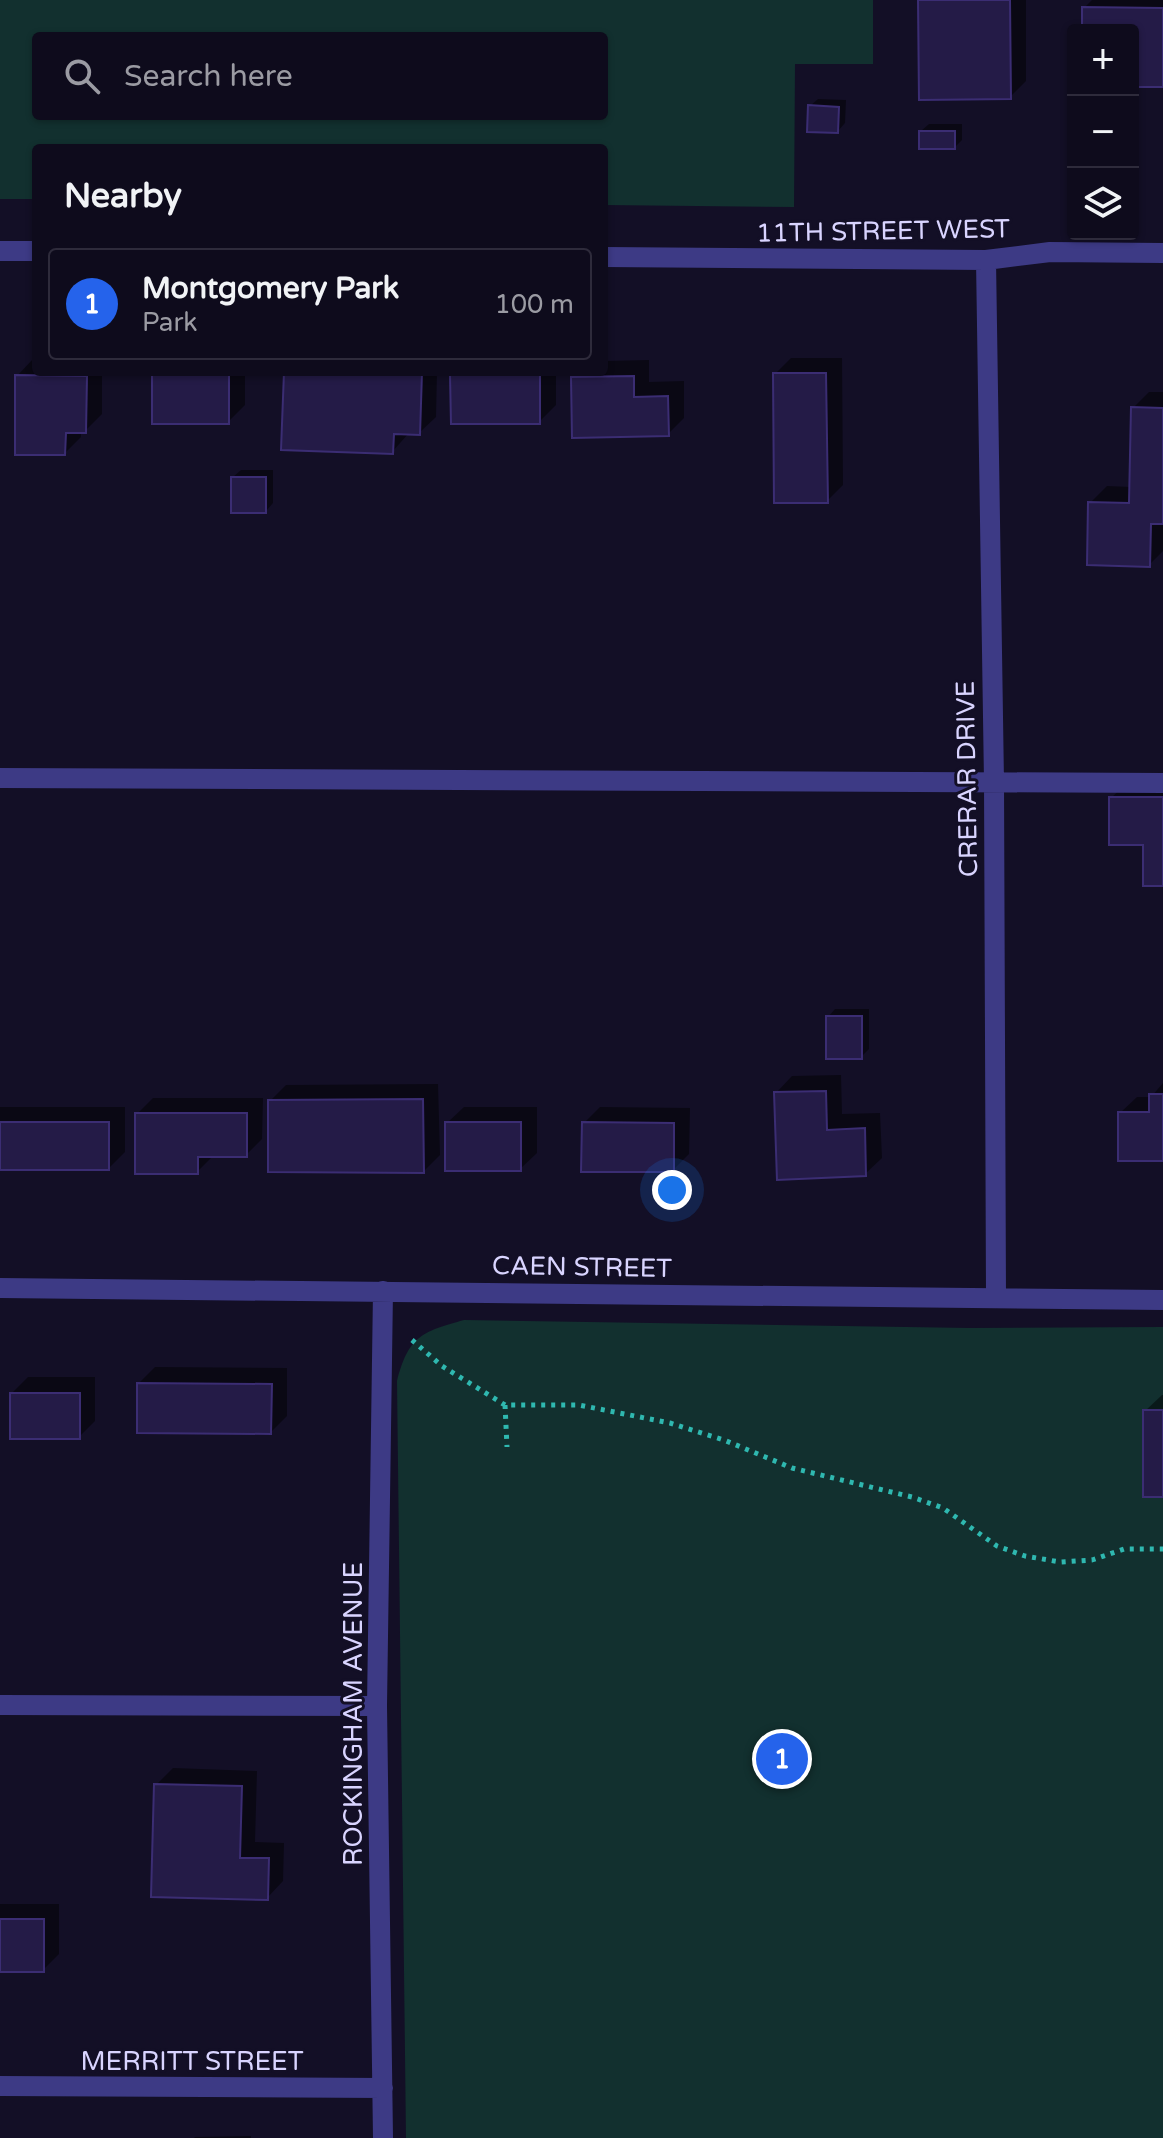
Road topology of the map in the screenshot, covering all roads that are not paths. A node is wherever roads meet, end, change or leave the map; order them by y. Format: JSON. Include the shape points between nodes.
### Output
{"nodes":[{"id":1,"x":0,"y":251,"type":"edge"},
{"id":2,"x":32,"y":251,"type":"edge"},
{"id":3,"x":1163,"y":253,"type":"edge"},
{"id":4,"x":608,"y":257,"type":"edge"},
{"id":5,"x":986,"y":260,"type":"junction"},
{"id":6,"x":0,"y":778,"type":"edge"},
{"id":7,"x":994,"y":782,"type":"junction"},
{"id":8,"x":1163,"y":783,"type":"edge"},
{"id":9,"x":0,"y":1288,"type":"edge"},
{"id":10,"x":383,"y":1291,"type":"junction"},
{"id":11,"x":996,"y":1298,"type":"junction"},
{"id":12,"x":1163,"y":1300,"type":"edge"},
{"id":13,"x":0,"y":1705,"type":"edge"},
{"id":14,"x":377,"y":1706,"type":"junction"},
{"id":15,"x":0,"y":2086,"type":"edge"},
{"id":16,"x":383,"y":2088,"type":"junction"},
{"id":17,"x":383,"y":2138,"type":"edge"}],
"edges":[{"from":1,"to":2,"type":"street"},
{"from":3,"to":5,"type":"street","name":"11TH STREET WEST","via":[[1050,252]]},
{"from":4,"to":5,"type":"street","name":"11TH STREET WEST"},
{"from":5,"to":7,"type":"street","name":"CRERAR DRIVE"},
{"from":6,"to":7,"type":"street"},
{"from":7,"to":8,"type":"street"},
{"from":7,"to":11,"type":"street","name":"CRERAR DRIVE"},
{"from":9,"to":10,"type":"street","name":"CAEN STREET"},
{"from":10,"to":11,"type":"street","name":"CAEN STREET"},
{"from":10,"to":14,"type":"street","name":"ROCKINGHAM AVENUE"},
{"from":11,"to":12,"type":"street","name":"CAEN STREET"},
{"from":13,"to":14,"type":"street"},
{"from":14,"to":16,"type":"street","name":"ROCKINGHAM AVENUE"},
{"from":15,"to":16,"type":"street","name":"MERRITT STREET"},
{"from":16,"to":17,"type":"street","name":"ROCKINGHAM AVENUE"}]}
